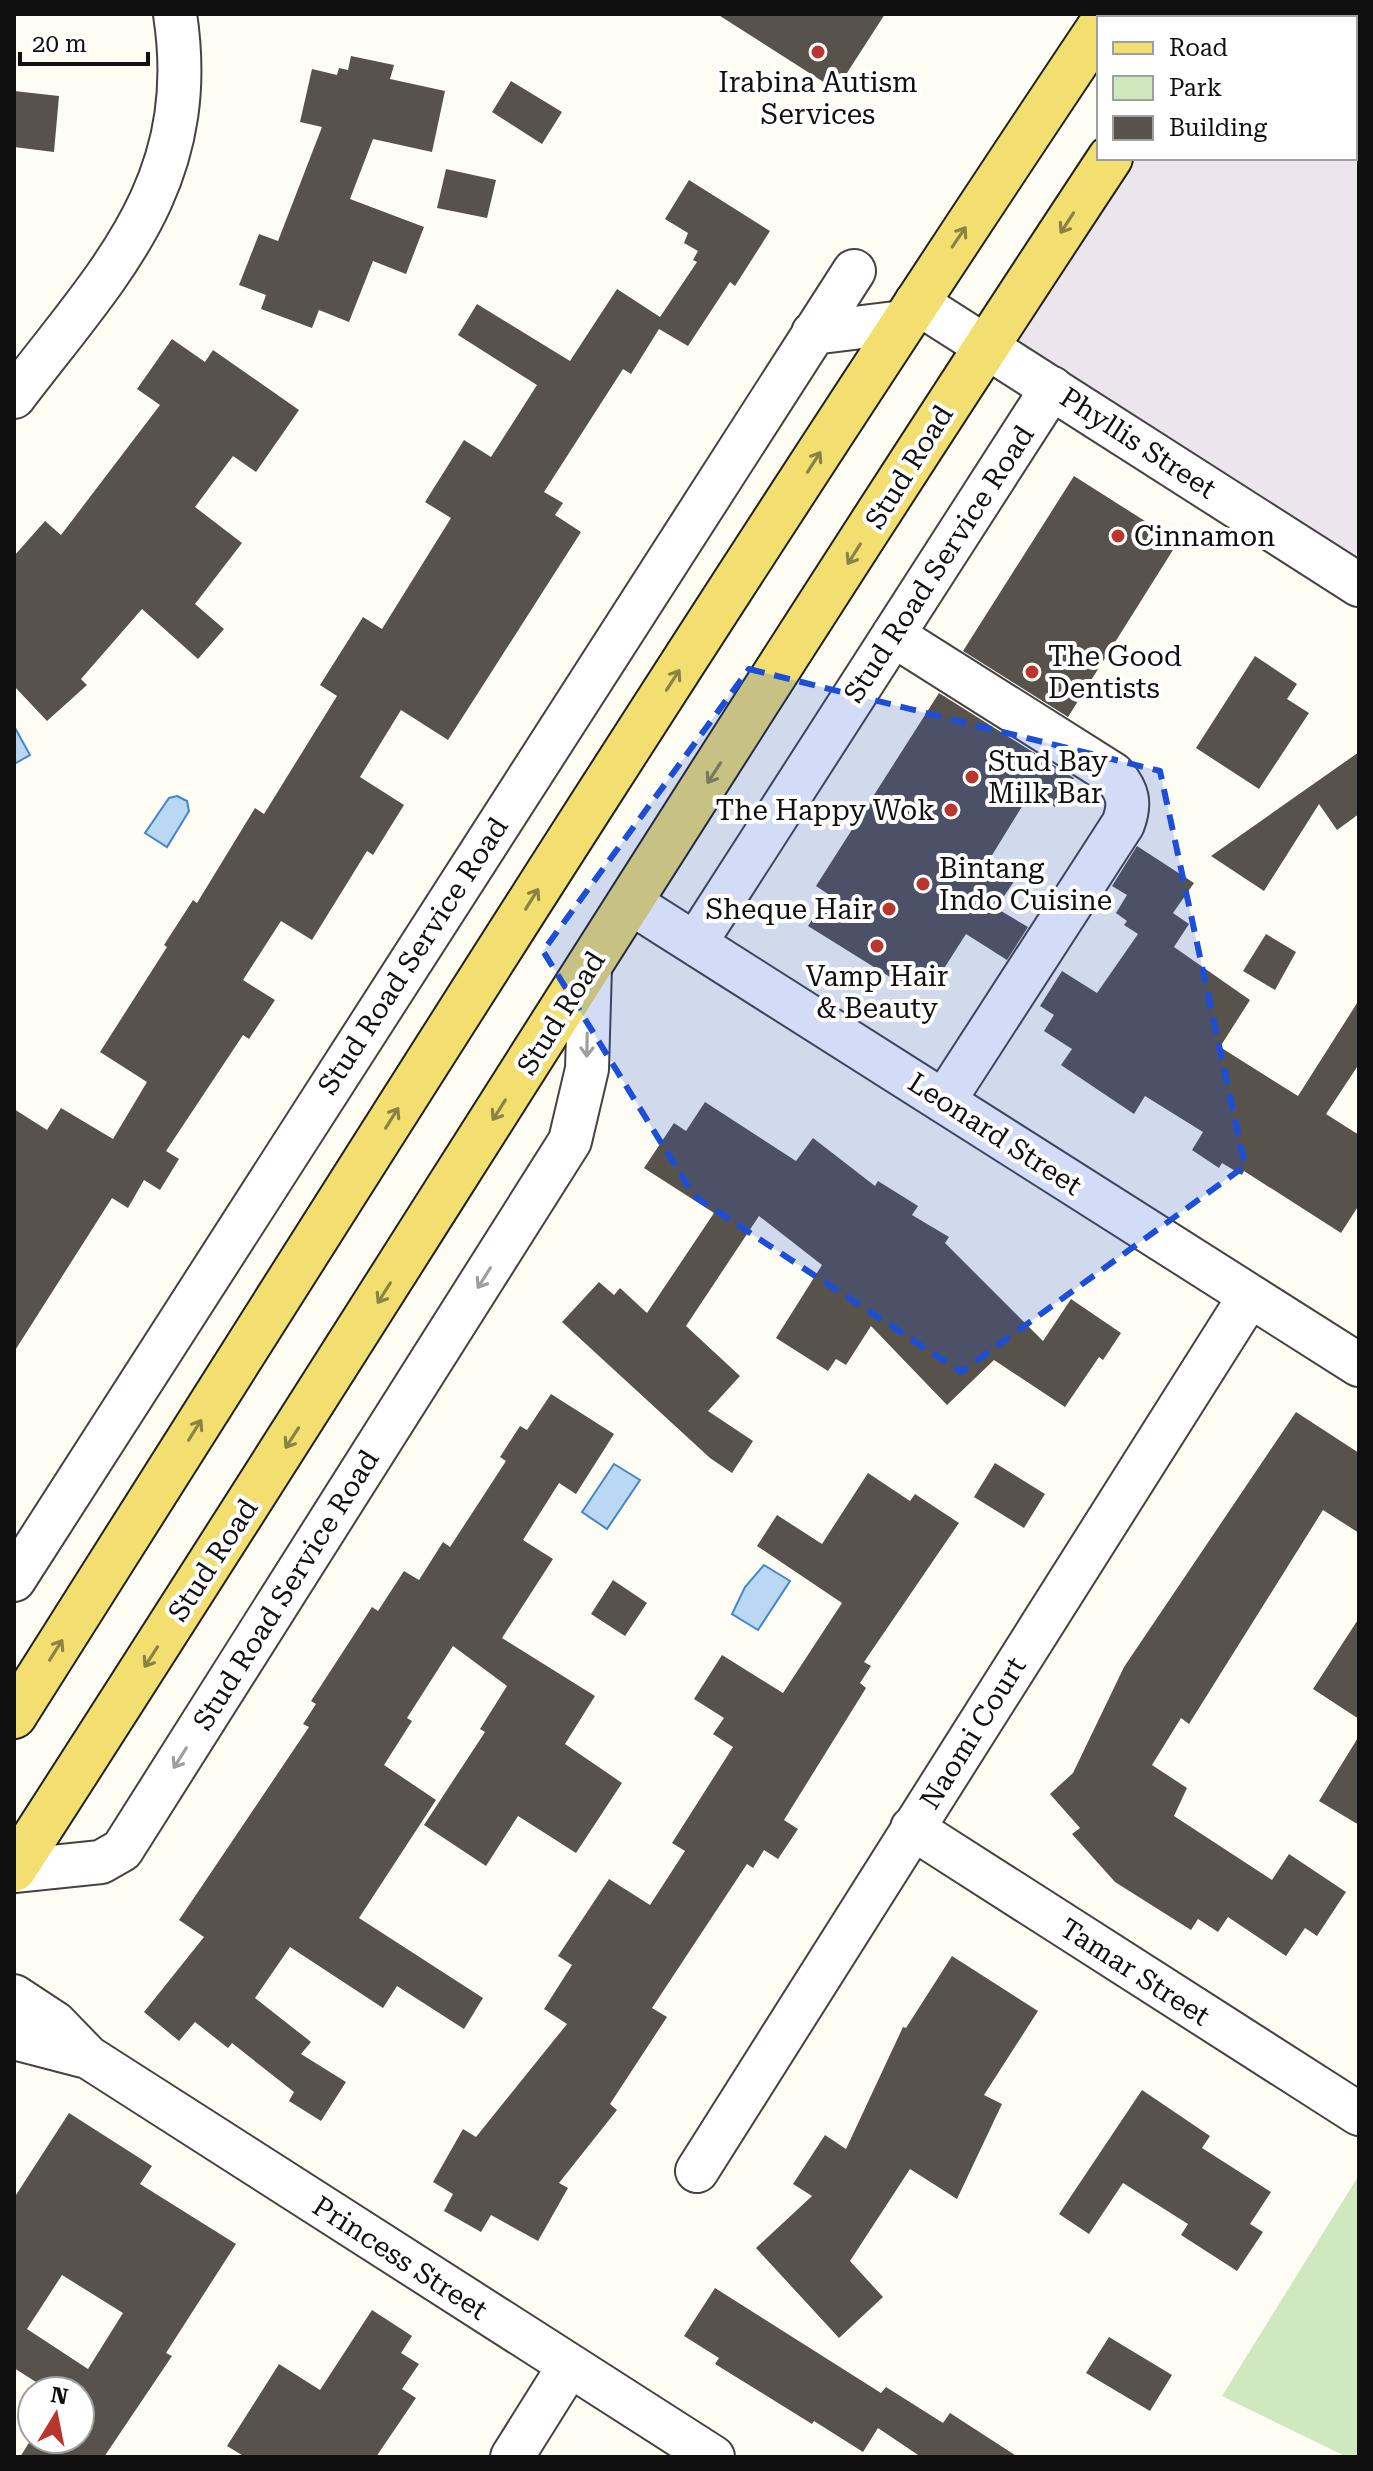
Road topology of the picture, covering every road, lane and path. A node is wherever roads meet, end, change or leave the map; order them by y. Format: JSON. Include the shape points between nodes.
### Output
{"nodes":[{"id":1,"x":175,"y":14,"type":"edge"},
{"id":2,"x":1097,"y":31,"type":"edge"},
{"id":3,"x":1109,"y":160,"type":"edge"},
{"id":4,"x":854,"y":271,"type":"dead end"},
{"id":5,"x":910,"y":312,"type":"junction"},
{"id":6,"x":813,"y":333,"type":"junction"},
{"id":7,"x":986,"y":346,"type":"junction"},
{"id":8,"x":1052,"y":388,"type":"junction"},
{"id":9,"x":14,"y":397,"type":"edge"},
{"id":10,"x":1359,"y":585,"type":"edge"},
{"id":11,"x":893,"y":635,"type":"junction"},
{"id":12,"x":631,"y":903,"type":"junction"},
{"id":13,"x":696,"y":942,"type":"junction"},
{"id":14,"x":590,"y":967,"type":"junction"},
{"id":15,"x":944,"y":1101,"type":"junction"},
{"id":16,"x":1249,"y":1297,"type":"junction"},
{"id":17,"x":1359,"y":1365,"type":"edge"},
{"id":18,"x":14,"y":1580,"type":"edge"},
{"id":19,"x":14,"y":1716,"type":"edge"},
{"id":20,"x":912,"y":1828,"type":"junction"},
{"id":21,"x":14,"y":1870,"type":"edge"},
{"id":22,"x":14,"y":1996,"type":"edge"},
{"id":23,"x":14,"y":2038,"type":"edge"},
{"id":24,"x":88,"y":2057,"type":"junction"},
{"id":25,"x":1359,"y":2114,"type":"edge"},
{"id":26,"x":697,"y":2171,"type":"dead end"},
{"id":27,"x":569,"y":2366,"type":"junction"},
{"id":28,"x":512,"y":2457,"type":"edge"},
{"id":29,"x":713,"y":2457,"type":"edge"}],
"edges":[{"from":1,"to":9,"type":"street","via":[[178,107],[157,191],[126,250]]},
{"from":5,"to":2,"type":"main road","one_way":true},
{"from":3,"to":7,"type":"main road","name":"Stud Road","one_way":true},
{"from":4,"to":6,"type":"street","name":"Stud Road Service Road"},
{"from":5,"to":6,"type":"street"},
{"from":5,"to":7,"type":"street","name":"Phyllis Street"},
{"from":19,"to":5,"type":"main road","one_way":true},
{"from":6,"to":18,"type":"street","name":"Stud Road Service Road"},
{"from":7,"to":8,"type":"street","name":"Phyllis Street"},
{"from":7,"to":12,"type":"main road","name":"Stud Road","one_way":true},
{"from":8,"to":10,"type":"street","name":"Phyllis Street"},
{"from":8,"to":11,"type":"street","name":"Stud Road Service Road"},
{"from":11,"to":13,"type":"street","name":"Stud Road Service Road"},
{"from":11,"to":15,"type":"street","via":[[1113,774],[1129,807]]},
{"from":12,"to":13,"type":"street","name":"Leonard Street"},
{"from":12,"to":14,"type":"main road","name":"Stud Road"},
{"from":13,"to":15,"type":"street","name":"Leonard Street"},
{"from":14,"to":21,"type":"main road","name":"Stud Road","one_way":true},
{"from":14,"to":21,"type":"street","name":"Stud Road Service Road","one_way":true,"via":[[587,1069],[570,1141],[122,1850],[85,1865]]},
{"from":15,"to":16,"type":"street","name":"Leonard Street"},
{"from":16,"to":17,"type":"street","name":"Leonard Street"},
{"from":16,"to":20,"type":"street","name":"Naomi Court"},
{"from":20,"to":25,"type":"street","name":"Tamar Street"},
{"from":20,"to":26,"type":"street","name":"Naomi Court"},
{"from":22,"to":24,"type":"street","name":"Princess Street","via":[[55,2023]]},
{"from":23,"to":24,"type":"street","name":"Princess Street"},
{"from":24,"to":27,"type":"street","name":"Princess Street"},
{"from":27,"to":28,"type":"street"},
{"from":27,"to":29,"type":"street","name":"Princess Street"}]}
